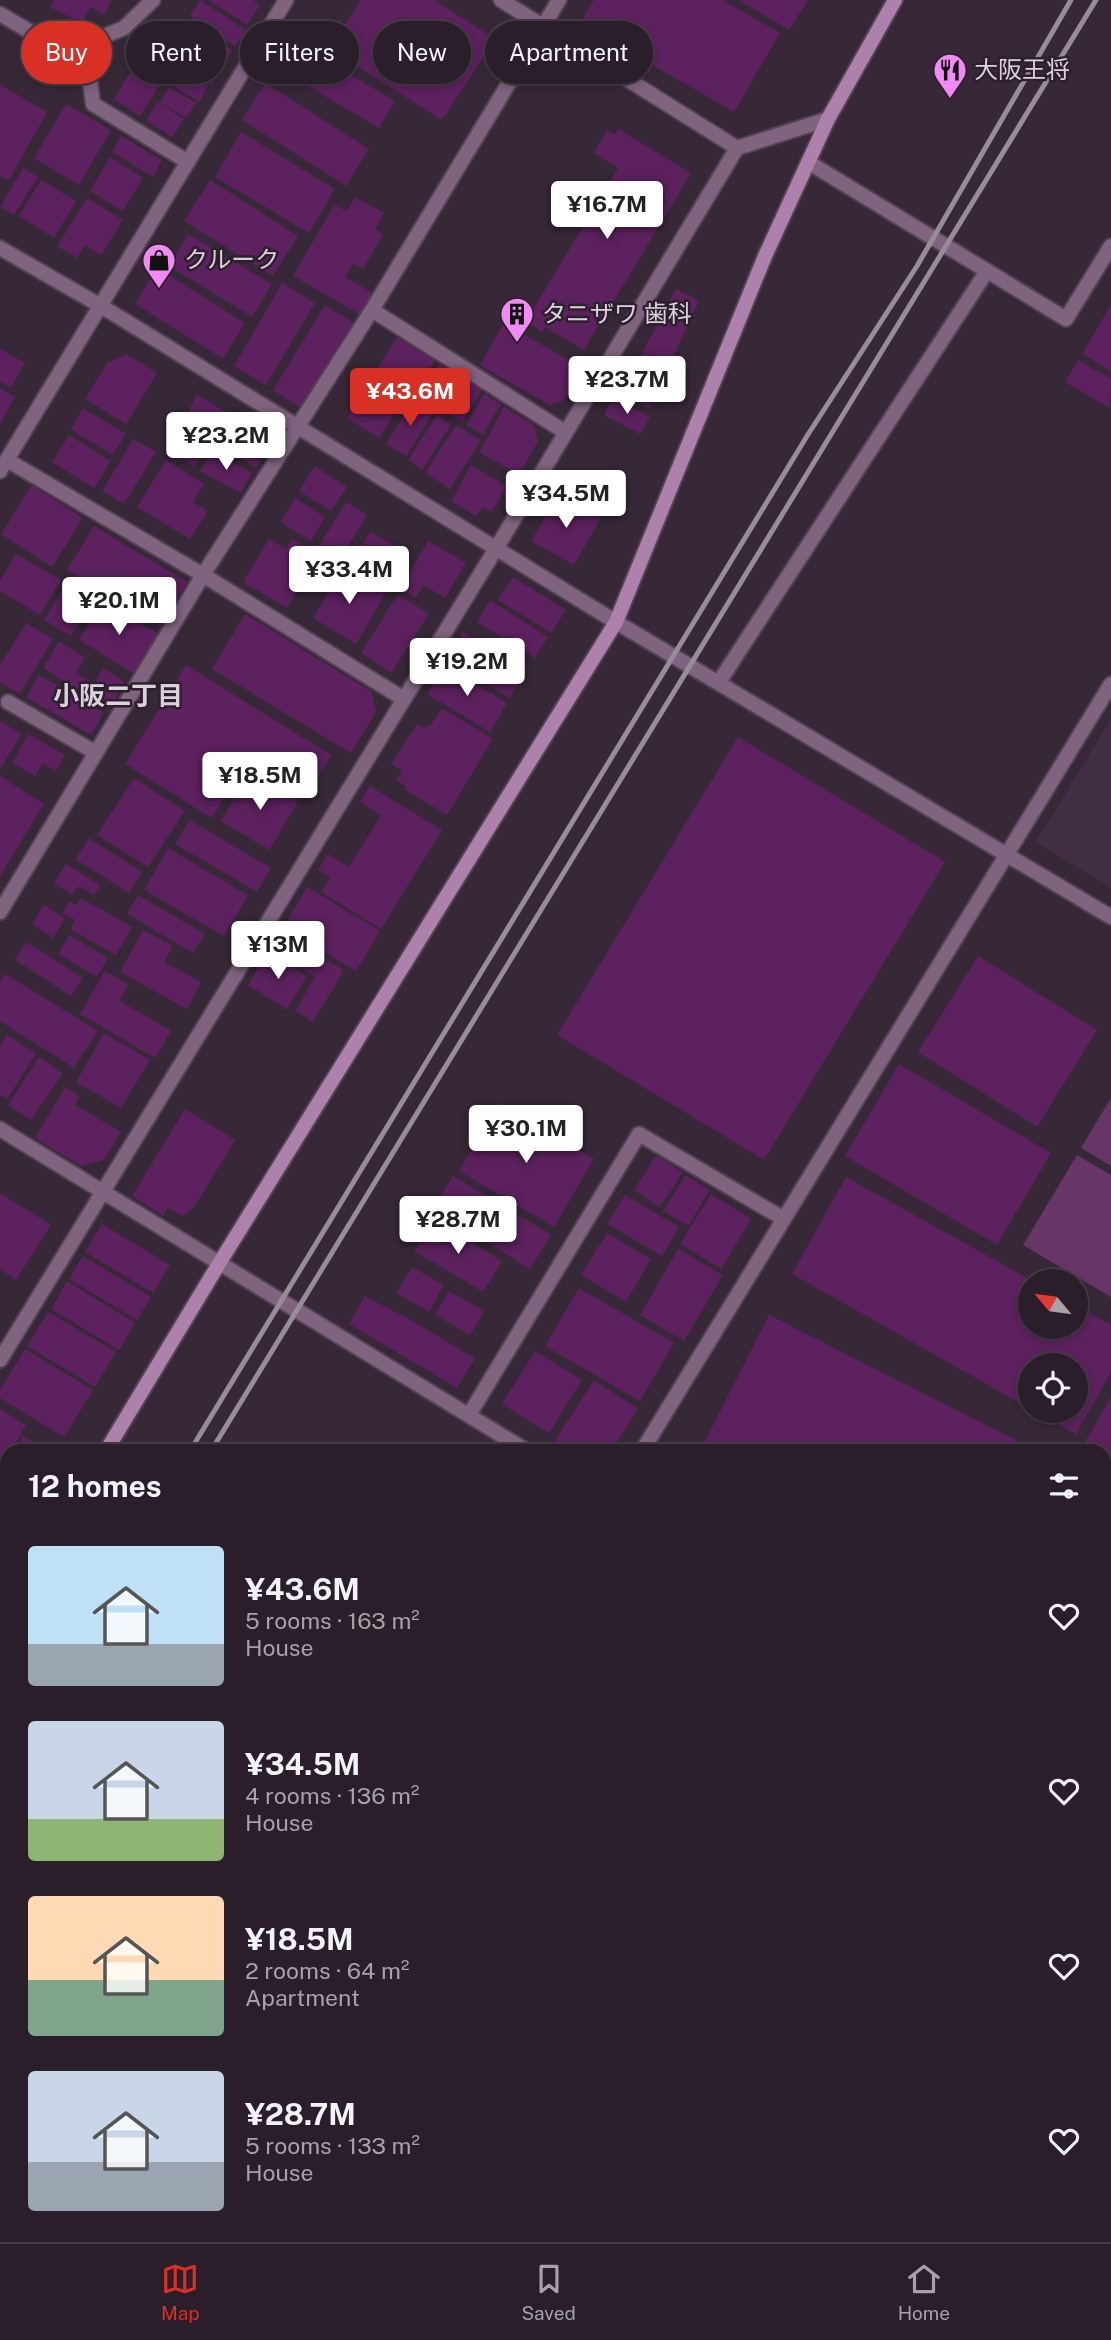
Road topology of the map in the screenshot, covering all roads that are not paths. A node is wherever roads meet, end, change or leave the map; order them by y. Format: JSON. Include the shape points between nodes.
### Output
{"nodes":[{"id":1,"x":153,"y":0,"type":"edge"},
{"id":2,"x":286,"y":0,"type":"edge"},
{"id":3,"x":501,"y":0,"type":"edge"},
{"id":4,"x":559,"y":0,"type":"edge"},
{"id":5,"x":895,"y":0,"type":"edge"},
{"id":6,"x":0,"y":15,"type":"edge"},
{"id":7,"x":536,"y":21,"type":"edge"},
{"id":8,"x":547,"y":21,"type":"edge"},
{"id":9,"x":21,"y":27,"type":"edge"},
{"id":10,"x":112,"y":33,"type":"edge"},
{"id":11,"x":90,"y":84,"type":"edge"},
{"id":12,"x":509,"y":84,"type":"edge"},
{"id":13,"x":636,"y":84,"type":"edge"},
{"id":14,"x":828,"y":118,"type":"junction"},
{"id":15,"x":737,"y":148,"type":"junction"},
{"id":16,"x":188,"y":162,"type":"junction"},
{"id":17,"x":808,"y":162,"type":"junction"},
{"id":18,"x":1111,"y":246,"type":"edge"},
{"id":19,"x":0,"y":247,"type":"edge"},
{"id":20,"x":987,"y":271,"type":"junction"},
{"id":21,"x":102,"y":306,"type":"junction"},
{"id":22,"x":372,"y":310,"type":"junction"},
{"id":23,"x":298,"y":428,"type":"junction"},
{"id":24,"x":565,"y":432,"type":"junction"},
{"id":25,"x":3,"y":465,"type":"edge"},
{"id":26,"x":497,"y":547,"type":"junction"},
{"id":27,"x":203,"y":575,"type":"junction"},
{"id":28,"x":616,"y":622,"type":"junction"},
{"id":29,"x":719,"y":682,"type":"junction"},
{"id":30,"x":1111,"y":684,"type":"edge"},
{"id":31,"x":404,"y":699,"type":"junction"},
{"id":32,"x":8,"y":702,"type":"dead end"},
{"id":33,"x":96,"y":753,"type":"junction"},
{"id":34,"x":1007,"y":854,"type":"junction"},
{"id":35,"x":0,"y":912,"type":"edge"},
{"id":36,"x":1111,"y":916,"type":"edge"},
{"id":37,"x":0,"y":1129,"type":"edge"},
{"id":38,"x":102,"y":1193,"type":"junction"},
{"id":39,"x":784,"y":1219,"type":"junction"},
{"id":40,"x":220,"y":1262,"type":"junction"},
{"id":41,"x":0,"y":1360,"type":"edge"},
{"id":42,"x":469,"y":1415,"type":"junction"},
{"id":43,"x":110,"y":1444,"type":"edge"},
{"id":44,"x":516,"y":1444,"type":"edge"},
{"id":45,"x":646,"y":1444,"type":"edge"}],
"edges":[{"from":1,"to":10,"type":"street","via":[[124,28]]},
{"from":2,"to":16,"type":"street"},
{"from":3,"to":7,"type":"street"},
{"from":4,"to":8,"type":"street"},
{"from":5,"to":14,"type":"street"},
{"from":6,"to":9,"type":"street"},
{"from":11,"to":16,"type":"street","via":[[93,104]]},
{"from":12,"to":22,"type":"street"},
{"from":13,"to":15,"type":"street"},
{"from":14,"to":15,"type":"street"},
{"from":14,"to":17,"type":"street"},
{"from":15,"to":24,"type":"street"},
{"from":16,"to":21,"type":"street"},
{"from":17,"to":20,"type":"street"},
{"from":17,"to":28,"type":"street"},
{"from":18,"to":20,"type":"street","via":[[1066,318]]},
{"from":19,"to":21,"type":"street"},
{"from":20,"to":29,"type":"street"},
{"from":21,"to":23,"type":"street"},
{"from":21,"to":25,"type":"street"},
{"from":22,"to":23,"type":"street"},
{"from":22,"to":24,"type":"street"},
{"from":23,"to":26,"type":"street"},
{"from":23,"to":27,"type":"street"},
{"from":24,"to":26,"type":"street"},
{"from":25,"to":27,"type":"street"},
{"from":26,"to":28,"type":"street"},
{"from":26,"to":31,"type":"street"},
{"from":27,"to":31,"type":"street"},
{"from":27,"to":33,"type":"street"},
{"from":28,"to":29,"type":"street"},
{"from":28,"to":40,"type":"street"},
{"from":29,"to":34,"type":"street"},
{"from":30,"to":34,"type":"street"},
{"from":31,"to":38,"type":"street"},
{"from":32,"to":33,"type":"street"},
{"from":33,"to":35,"type":"street"},
{"from":34,"to":36,"type":"street"},
{"from":34,"to":39,"type":"street"},
{"from":37,"to":38,"type":"street"},
{"from":38,"to":40,"type":"street"},
{"from":38,"to":41,"type":"street"},
{"from":39,"to":42,"type":"street","via":[[639,1133]]},
{"from":39,"to":45,"type":"street"},
{"from":40,"to":42,"type":"street"},
{"from":40,"to":43,"type":"street"},
{"from":42,"to":44,"type":"street"}]}
